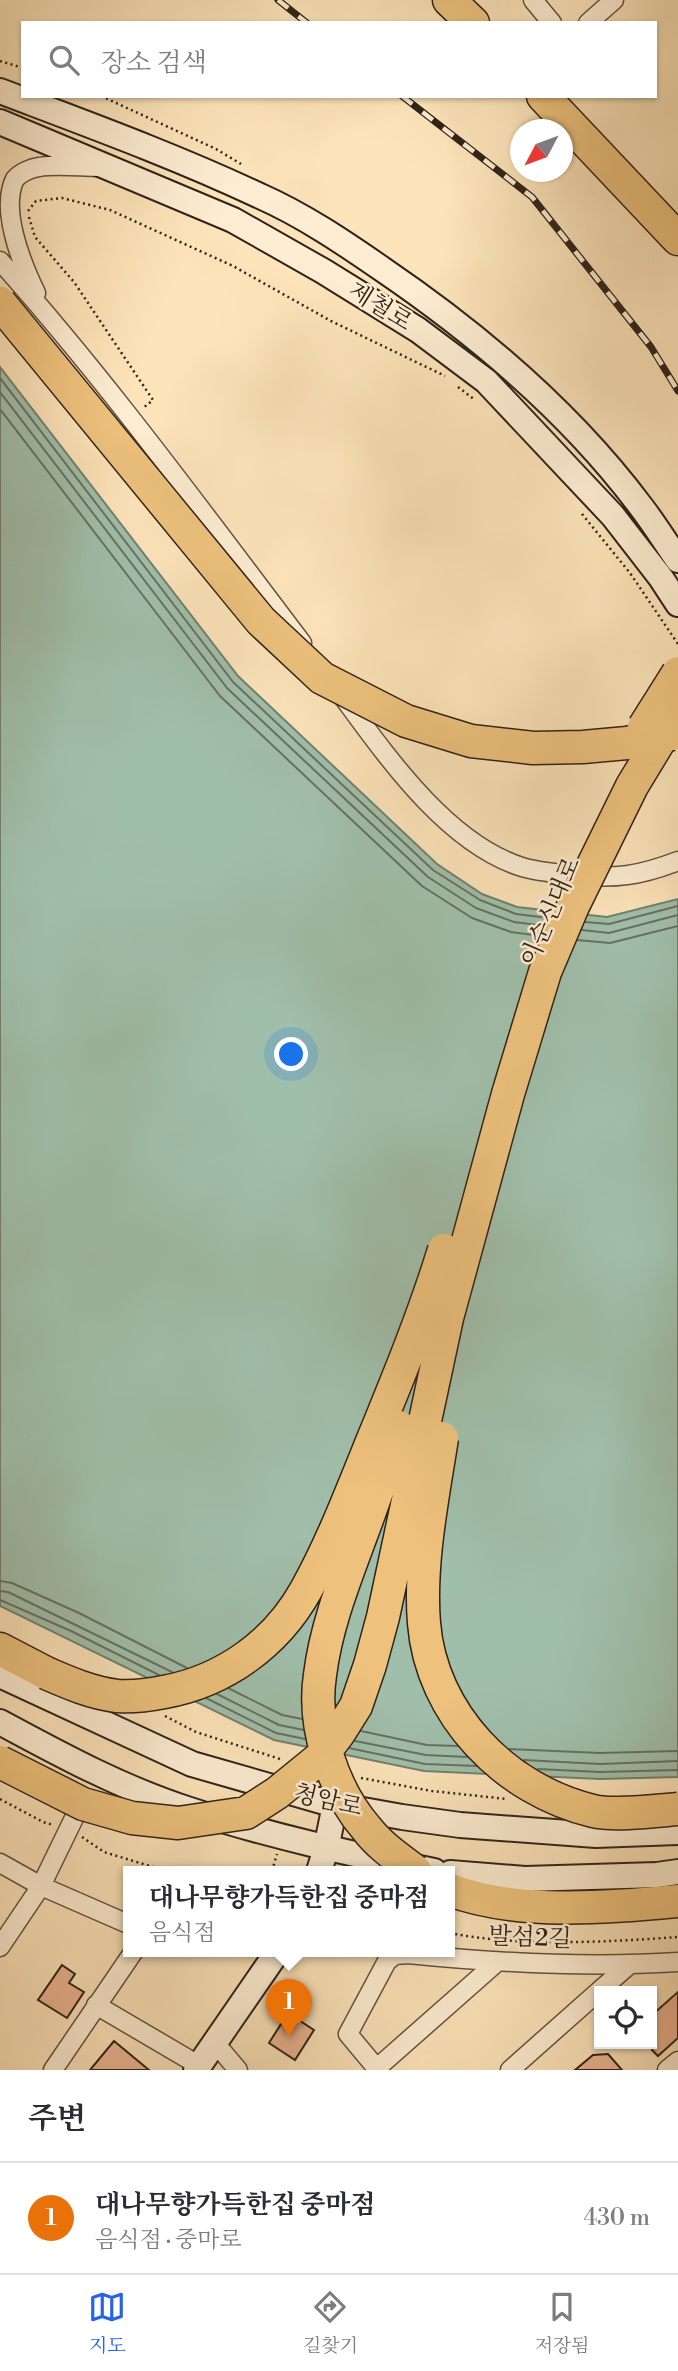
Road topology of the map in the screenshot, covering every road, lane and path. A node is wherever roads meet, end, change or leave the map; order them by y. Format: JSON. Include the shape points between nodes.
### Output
{"nodes":[{"id":1,"x":449,"y":0,"type":"edge"},
{"id":2,"x":533,"y":0,"type":"edge"},
{"id":3,"x":614,"y":0,"type":"edge"},
{"id":4,"x":471,"y":21,"type":"edge"},
{"id":5,"x":550,"y":21,"type":"edge"},
{"id":6,"x":590,"y":21,"type":"edge"},
{"id":7,"x":0,"y":61,"type":"edge"},
{"id":8,"x":21,"y":67,"type":"edge"},
{"id":9,"x":0,"y":91,"type":"edge"},
{"id":10,"x":545,"y":98,"type":"edge"},
{"id":11,"x":0,"y":122,"type":"edge"},
{"id":12,"x":138,"y":179,"type":"junction"},
{"id":13,"x":678,"y":239,"type":"edge"},
{"id":14,"x":0,"y":261,"type":"edge"},
{"id":15,"x":0,"y":303,"type":"edge"},
{"id":16,"x":45,"y":312,"type":"junction"},
{"id":17,"x":446,"y":377,"type":"dead end"},
{"id":18,"x":457,"y":386,"type":"dead end"},
{"id":19,"x":477,"y":402,"type":"dead end"},
{"id":20,"x":131,"y":420,"type":"junction"},
{"id":21,"x":580,"y":511,"type":"dead end"},
{"id":22,"x":678,"y":560,"type":"edge"},
{"id":23,"x":678,"y":604,"type":"edge"},
{"id":24,"x":678,"y":644,"type":"edge"},
{"id":25,"x":678,"y":673,"type":"edge"},
{"id":26,"x":678,"y":710,"type":"edge"},
{"id":27,"x":678,"y":732,"type":"edge"},
{"id":28,"x":678,"y":861,"type":"edge"},
{"id":29,"x":477,"y":1174,"type":"junction"},
{"id":30,"x":0,"y":1649,"type":"edge"},
{"id":31,"x":0,"y":1675,"type":"edge"},
{"id":32,"x":159,"y":1713,"type":"dead end"},
{"id":33,"x":0,"y":1722,"type":"edge"},
{"id":34,"x":0,"y":1762,"type":"edge"},
{"id":35,"x":291,"y":1763,"type":"dead end"},
{"id":36,"x":355,"y":1776,"type":"dead end"},
{"id":37,"x":512,"y":1800,"type":"dead end"},
{"id":38,"x":335,"y":1805,"type":"junction"},
{"id":39,"x":678,"y":1809,"type":"edge"},
{"id":40,"x":77,"y":1812,"type":"dead end"},
{"id":41,"x":678,"y":1832,"type":"edge"},
{"id":42,"x":277,"y":1854,"type":"dead end"},
{"id":43,"x":323,"y":1860,"type":"edge"},
{"id":44,"x":0,"y":1863,"type":"edge"},
{"id":45,"x":274,"y":1866,"type":"edge"},
{"id":46,"x":384,"y":1866,"type":"edge"},
{"id":47,"x":408,"y":1866,"type":"edge"},
{"id":48,"x":678,"y":1872,"type":"edge"},
{"id":49,"x":455,"y":1873,"type":"edge"},
{"id":50,"x":41,"y":1886,"type":"junction"},
{"id":51,"x":455,"y":1891,"type":"edge"},
{"id":52,"x":678,"y":1901,"type":"edge"},
{"id":53,"x":123,"y":1922,"type":"edge"},
{"id":54,"x":455,"y":1934,"type":"edge"},
{"id":55,"x":678,"y":1937,"type":"edge"},
{"id":56,"x":0,"y":1947,"type":"edge"},
{"id":57,"x":130,"y":1957,"type":"edge"},
{"id":58,"x":274,"y":1957,"type":"edge"},
{"id":59,"x":392,"y":1957,"type":"edge"},
{"id":60,"x":437,"y":1957,"type":"edge"},
{"id":61,"x":678,"y":1962,"type":"edge"},
{"id":62,"x":496,"y":1963,"type":"junction"},
{"id":63,"x":629,"y":1965,"type":"junction"},
{"id":64,"x":605,"y":1986,"type":"edge"},
{"id":65,"x":594,"y":1995,"type":"edge"},
{"id":66,"x":96,"y":2005,"type":"junction"},
{"id":67,"x":216,"y":2044,"type":"junction"},
{"id":68,"x":678,"y":2061,"type":"edge"},
{"id":69,"x":198,"y":2068,"type":"edge"},
{"id":70,"x":378,"y":2069,"type":"edge"},
{"id":71,"x":53,"y":2070,"type":"edge"},
{"id":72,"x":238,"y":2070,"type":"edge"},
{"id":73,"x":510,"y":2070,"type":"edge"},
{"id":74,"x":667,"y":2070,"type":"edge"}],
"edges":[{"from":1,"to":4,"type":"highway"},
{"from":2,"to":5,"type":"street"},
{"from":3,"to":6,"type":"street"},
{"from":7,"to":8,"type":"path"},
{"from":9,"to":22,"type":"main road","name":"제철로","via":[[262,197],[340,240],[413,290],[534,389],[596,453]]},
{"from":10,"to":13,"type":"highway"},
{"from":11,"to":12,"type":"main road","name":"제철로"},
{"from":12,"to":16,"type":"street","via":[[106,167],[38,167],[6,187],[1,205],[4,223]]},
{"from":12,"to":23,"type":"main road","name":"제철로","via":[[233,219],[323,271],[418,330],[486,381],[613,516]]},
{"from":14,"to":16,"type":"street"},
{"from":15,"to":27,"type":"highway","bridge":true,"via":[[261,621],[322,678],[406,720],[471,741],[533,748],[583,747]]},
{"from":16,"to":20,"type":"street"},
{"from":17,"to":20,"type":"path","via":[[233,266],[121,215],[62,198],[36,201],[27,212],[35,237],[74,282],[152,400]]},
{"from":18,"to":19,"type":"path"},
{"from":20,"to":28,"type":"street","via":[[392,762],[468,839],[522,867],[549,872],[607,878],[646,873]]},
{"from":21,"to":24,"type":"path"},
{"from":25,"to":29,"type":"highway","name":"이순신대로","bridge":true,"via":[[609,789],[523,974],[488,1090]]},
{"from":26,"to":29,"type":"highway","name":"이순신대로","bridge":true,"via":[[632,786],[573,906],[545,972],[508,1094]]},
{"from":29,"to":30,"type":"highway","bridge":true,"via":[[356,1481],[305,1592],[276,1630],[241,1663],[214,1678],[146,1695],[117,1696],[79,1687]]},
{"from":29,"to":34,"type":"highway","bridge":true,"via":[[383,1617],[356,1706],[320,1758],[246,1813],[178,1824],[132,1818],[83,1804]]},
{"from":29,"to":39,"type":"highway","bridge":true,"via":[[426,1544],[424,1623],[433,1668],[452,1711],[470,1736],[506,1770],[548,1796],[596,1811]]},
{"from":29,"to":47,"type":"highway","bridge":true,"via":[[381,1480],[346,1575],[319,1677],[322,1735],[340,1789],[366,1828]]},
{"from":31,"to":38,"type":"main road","name":"청암로","via":[[192,1764]]},
{"from":32,"to":35,"type":"path","via":[[196,1732]]},
{"from":33,"to":43,"type":"main road","name":"청암로","via":[[80,1765]]},
{"from":36,"to":37,"type":"path"},
{"from":38,"to":41,"type":"main road","name":"청암로","via":[[460,1825],[596,1835]]},
{"from":38,"to":43,"type":"main road"},
{"from":40,"to":50,"type":"street"},
{"from":42,"to":45,"type":"path"},
{"from":43,"to":46,"type":"main road","name":"청암로"},
{"from":44,"to":50,"type":"street"},
{"from":48,"to":49,"type":"main road","via":[[525,1879]]},
{"from":50,"to":53,"type":"street"},
{"from":50,"to":56,"type":"street"},
{"from":51,"to":52,"type":"highway","via":[[508,1904],[601,1906]]},
{"from":54,"to":55,"type":"path","via":[[546,1941]]},
{"from":57,"to":66,"type":"street"},
{"from":58,"to":67,"type":"main road"},
{"from":59,"to":70,"type":"street","name":"발섬2길","via":[[348,2034]]},
{"from":60,"to":62,"type":"street","name":"발섬2길"},
{"from":61,"to":63,"type":"street","name":"발섬2길"},
{"from":62,"to":63,"type":"street","name":"발섬2길"},
{"from":62,"to":70,"type":"street"},
{"from":63,"to":64,"type":"street"},
{"from":65,"to":73,"type":"street"},
{"from":66,"to":69,"type":"street"},
{"from":66,"to":71,"type":"street"},
{"from":67,"to":69,"type":"main road"},
{"from":67,"to":72,"type":"street"},
{"from":68,"to":74,"type":"street"}]}
